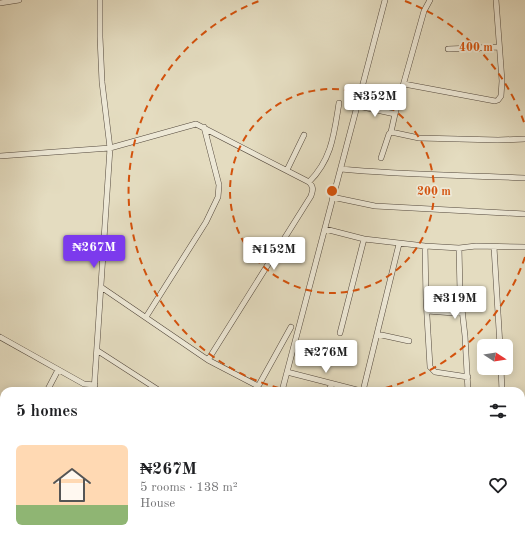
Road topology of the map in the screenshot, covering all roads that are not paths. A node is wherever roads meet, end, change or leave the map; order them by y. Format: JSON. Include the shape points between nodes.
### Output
{"nodes":[{"id":1,"x":19,"y":0,"type":"edge"},
{"id":2,"x":100,"y":0,"type":"edge"},
{"id":3,"x":385,"y":0,"type":"edge"},
{"id":4,"x":430,"y":0,"type":"edge"},
{"id":5,"x":496,"y":0,"type":"edge"},
{"id":6,"x":0,"y":3,"type":"edge"},
{"id":7,"x":499,"y":47,"type":"junction"},
{"id":8,"x":448,"y":49,"type":"dead end"},
{"id":9,"x":404,"y":84,"type":"junction"},
{"id":10,"x":338,"y":103,"type":"dead end"},
{"id":11,"x":358,"y":106,"type":"junction"},
{"id":12,"x":395,"y":114,"type":"junction"},
{"id":13,"x":204,"y":127,"type":"junction"},
{"id":14,"x":391,"y":132,"type":"junction"},
{"id":15,"x":304,"y":135,"type":"dead end"},
{"id":16,"x":525,"y":139,"type":"edge"},
{"id":17,"x":110,"y":148,"type":"junction"},
{"id":18,"x":0,"y":156,"type":"edge"},
{"id":19,"x":381,"y":158,"type":"dead end"},
{"id":20,"x":341,"y":169,"type":"junction"},
{"id":21,"x":287,"y":170,"type":"junction"},
{"id":22,"x":525,"y":178,"type":"edge"},
{"id":23,"x":309,"y":182,"type":"junction"},
{"id":24,"x":332,"y":197,"type":"junction"},
{"id":25,"x":525,"y":214,"type":"edge"},
{"id":26,"x":325,"y":229,"type":"junction"},
{"id":27,"x":364,"y":239,"type":"junction"},
{"id":28,"x":399,"y":244,"type":"junction"},
{"id":29,"x":425,"y":246,"type":"junction"},
{"id":30,"x":494,"y":247,"type":"junction"},
{"id":31,"x":459,"y":248,"type":"junction"},
{"id":32,"x":525,"y":248,"type":"edge"},
{"id":33,"x":101,"y":287,"type":"junction"},
{"id":34,"x":427,"y":310,"type":"junction"},
{"id":35,"x":462,"y":311,"type":"junction"},
{"id":36,"x":146,"y":317,"type":"junction"},
{"id":37,"x":291,"y":327,"type":"dead end"},
{"id":38,"x":340,"y":333,"type":"dead end"},
{"id":39,"x":377,"y":334,"type":"junction"},
{"id":40,"x":0,"y":337,"type":"edge"},
{"id":41,"x":500,"y":339,"type":"edge"},
{"id":42,"x":409,"y":341,"type":"dead end"},
{"id":43,"x":98,"y":351,"type":"junction"},
{"id":44,"x":208,"y":360,"type":"junction"},
{"id":45,"x":58,"y":370,"type":"junction"},
{"id":46,"x":287,"y":372,"type":"junction"},
{"id":47,"x":501,"y":375,"type":"edge"},
{"id":48,"x":468,"y":377,"type":"junction"},
{"id":49,"x":332,"y":384,"type":"junction"},
{"id":50,"x":95,"y":385,"type":"joint"},
{"id":51,"x":49,"y":387,"type":"edge"},
{"id":52,"x":154,"y":387,"type":"edge"},
{"id":53,"x":283,"y":387,"type":"edge"},
{"id":54,"x":330,"y":387,"type":"edge"},
{"id":55,"x":345,"y":387,"type":"edge"},
{"id":56,"x":363,"y":387,"type":"edge"},
{"id":57,"x":468,"y":387,"type":"edge"},
{"id":58,"x":502,"y":387,"type":"edge"}],
"edges":[{"from":1,"to":6,"type":"street"},
{"from":2,"to":17,"type":"street","via":[[102,82]]},
{"from":3,"to":11,"type":"street"},
{"from":4,"to":9,"type":"street","via":[[424,11]]},
{"from":5,"to":7,"type":"street"},
{"from":7,"to":8,"type":"street"},
{"from":7,"to":9,"type":"street","via":[[502,87],[498,100]]},
{"from":9,"to":12,"type":"street"},
{"from":10,"to":23,"type":"street","via":[[327,158]]},
{"from":11,"to":12,"type":"street"},
{"from":11,"to":20,"type":"street"},
{"from":12,"to":14,"type":"street"},
{"from":13,"to":17,"type":"street","via":[[192,124]]},
{"from":13,"to":21,"type":"street"},
{"from":13,"to":36,"type":"street","via":[[219,185],[218,198],[206,222]]},
{"from":14,"to":16,"type":"street","via":[[419,138]]},
{"from":14,"to":19,"type":"street"},
{"from":15,"to":21,"type":"street"},
{"from":17,"to":18,"type":"street"},
{"from":17,"to":33,"type":"street"},
{"from":20,"to":22,"type":"street","via":[[390,174]]},
{"from":20,"to":24,"type":"street"},
{"from":21,"to":23,"type":"street"},
{"from":23,"to":44,"type":"street","via":[[313,186],[311,196]]},
{"from":24,"to":25,"type":"street","via":[[375,206]]},
{"from":24,"to":26,"type":"street"},
{"from":26,"to":27,"type":"street"},
{"from":26,"to":46,"type":"street"},
{"from":27,"to":28,"type":"street"},
{"from":27,"to":38,"type":"street"},
{"from":28,"to":29,"type":"street"},
{"from":28,"to":39,"type":"street"},
{"from":29,"to":31,"type":"street"},
{"from":29,"to":34,"type":"street"},
{"from":30,"to":31,"type":"street"},
{"from":30,"to":32,"type":"street"},
{"from":30,"to":41,"type":"street"},
{"from":31,"to":35,"type":"street"},
{"from":33,"to":36,"type":"street"},
{"from":33,"to":43,"type":"street"},
{"from":34,"to":35,"type":"street","via":[[454,313]]},
{"from":34,"to":48,"type":"street","via":[[430,367],[435,372]]},
{"from":35,"to":48,"type":"street"},
{"from":36,"to":44,"type":"street"},
{"from":37,"to":44,"type":"street","via":[[259,385]]},
{"from":39,"to":42,"type":"street"},
{"from":39,"to":56,"type":"street"},
{"from":40,"to":45,"type":"street"},
{"from":43,"to":50,"type":"street"},
{"from":43,"to":52,"type":"street"},
{"from":45,"to":50,"type":"street","via":[[84,384]]},
{"from":45,"to":51,"type":"street"},
{"from":46,"to":49,"type":"street"},
{"from":46,"to":53,"type":"street"},
{"from":47,"to":58,"type":"street"},
{"from":48,"to":57,"type":"street"},
{"from":49,"to":54,"type":"street"},
{"from":49,"to":55,"type":"street"}]}
